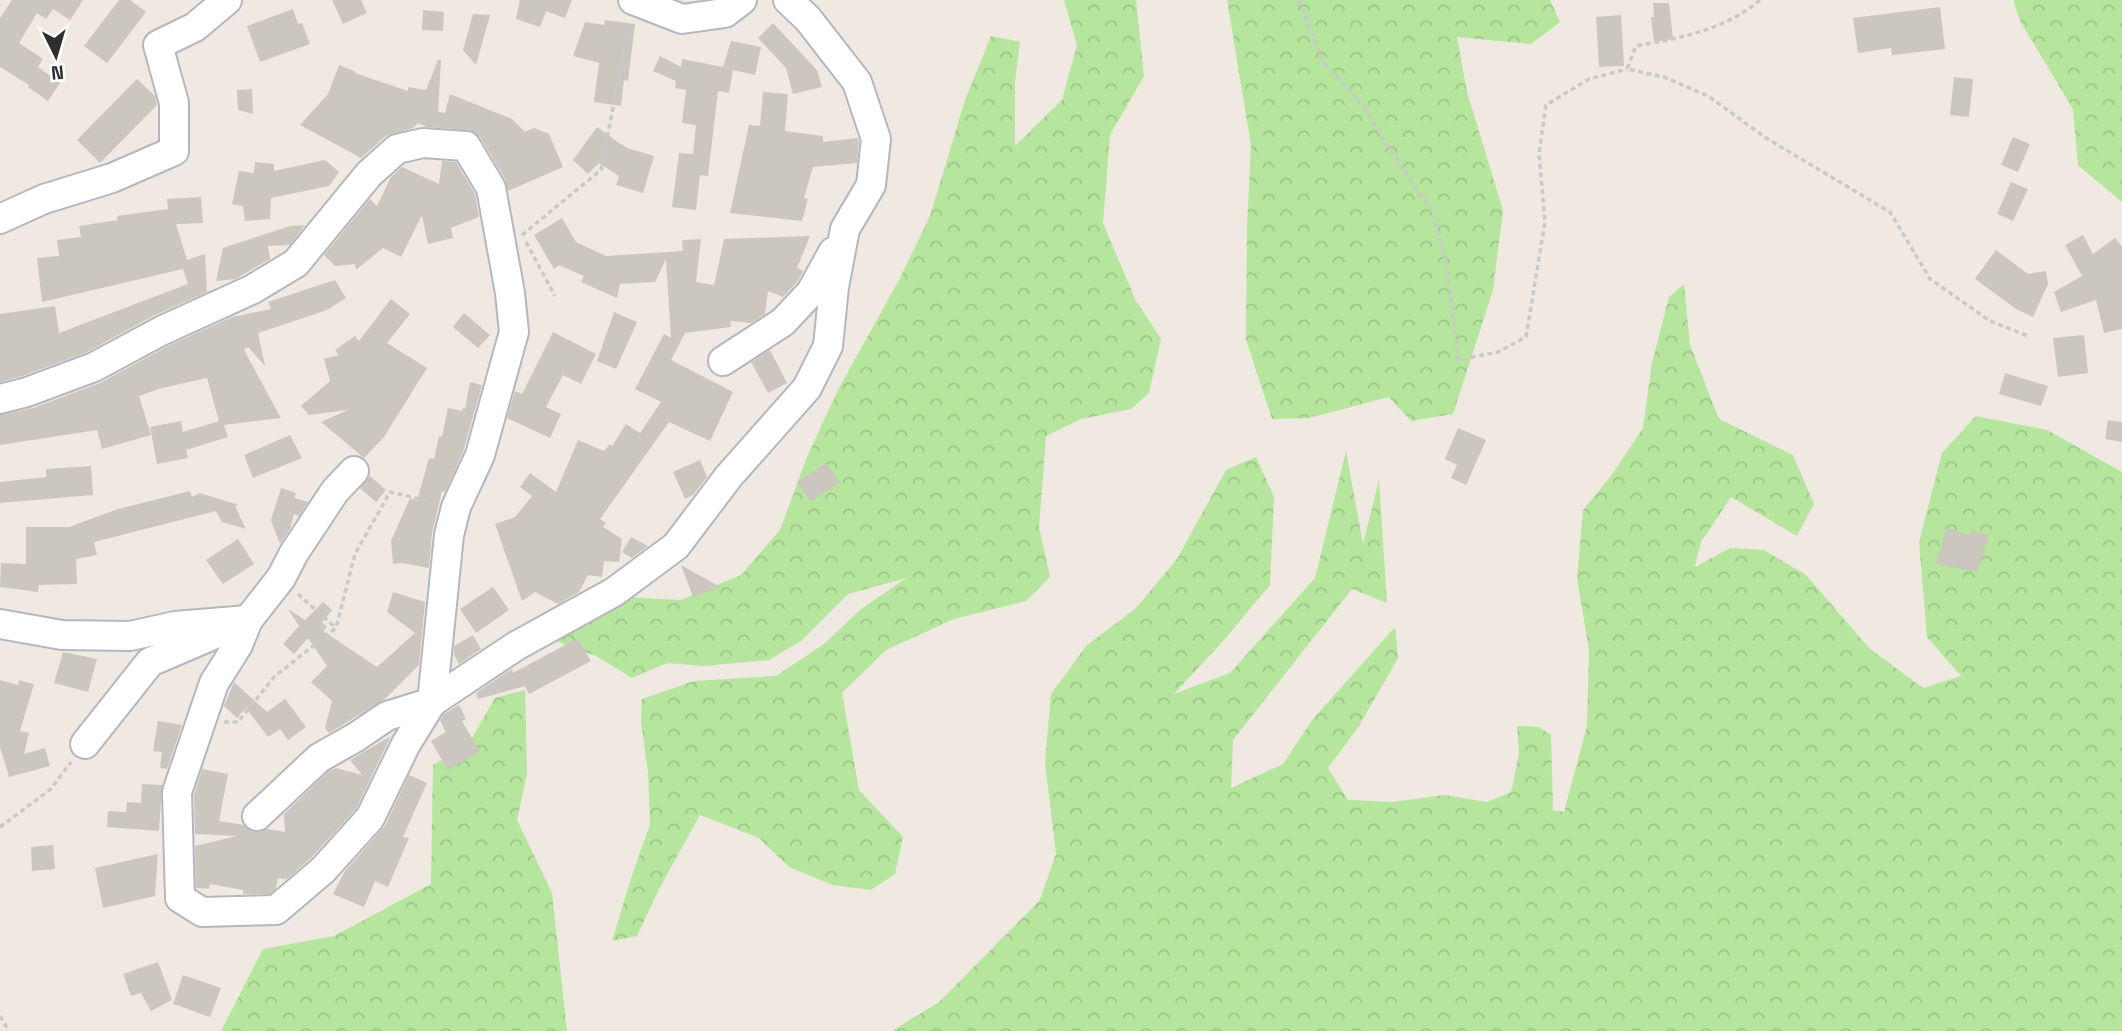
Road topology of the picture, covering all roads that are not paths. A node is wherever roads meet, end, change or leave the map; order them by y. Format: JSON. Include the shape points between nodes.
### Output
{"nodes":[{"id":1,"x":227,"y":0,"type":"edge"},
{"id":2,"x":633,"y":0,"type":"edge"},
{"id":3,"x":742,"y":0,"type":"edge"},
{"id":4,"x":788,"y":0,"type":"edge"},
{"id":5,"x":0,"y":219,"type":"edge"},
{"id":6,"x":845,"y":229,"type":"junction"},
{"id":7,"x":723,"y":361,"type":"dead end"},
{"id":8,"x":0,"y":399,"type":"edge"},
{"id":9,"x":354,"y":471,"type":"dead end"},
{"id":10,"x":248,"y":620,"type":"junction"},
{"id":11,"x":0,"y":624,"type":"edge"},
{"id":12,"x":432,"y":702,"type":"junction"},
{"id":13,"x":85,"y":744,"type":"road end"},
{"id":14,"x":257,"y":816,"type":"dead end"}],
"edges":[{"from":1,"to":5,"type":"street","via":[[195,27],[158,45],[174,103],[174,150]]},
{"from":2,"to":3,"type":"street","via":[[682,19],[724,13]]},
{"from":4,"to":6,"type":"street","via":[[857,82],[876,139],[871,185]]},
{"from":6,"to":7,"type":"street","via":[[811,292],[783,322]]},
{"from":6,"to":12,"type":"street","via":[[828,346],[807,388],[729,476],[676,546],[614,592],[516,646]]},
{"from":8,"to":12,"type":"street","via":[[94,367],[296,263],[369,174],[397,149],[423,143],[466,146],[491,188],[514,332],[480,455],[456,507],[449,535]]},
{"from":9,"to":10,"type":"street","via":[[335,491],[281,578]]},
{"from":10,"to":11,"type":"street","via":[[175,626],[131,636],[62,635]]},
{"from":10,"to":12,"type":"street","via":[[214,683],[177,792],[180,898],[202,912],[276,910],[323,870],[370,818]]},
{"from":10,"to":13,"type":"street","via":[[150,662]]},
{"from":12,"to":14,"type":"street","via":[[387,716],[319,758]]}]}
